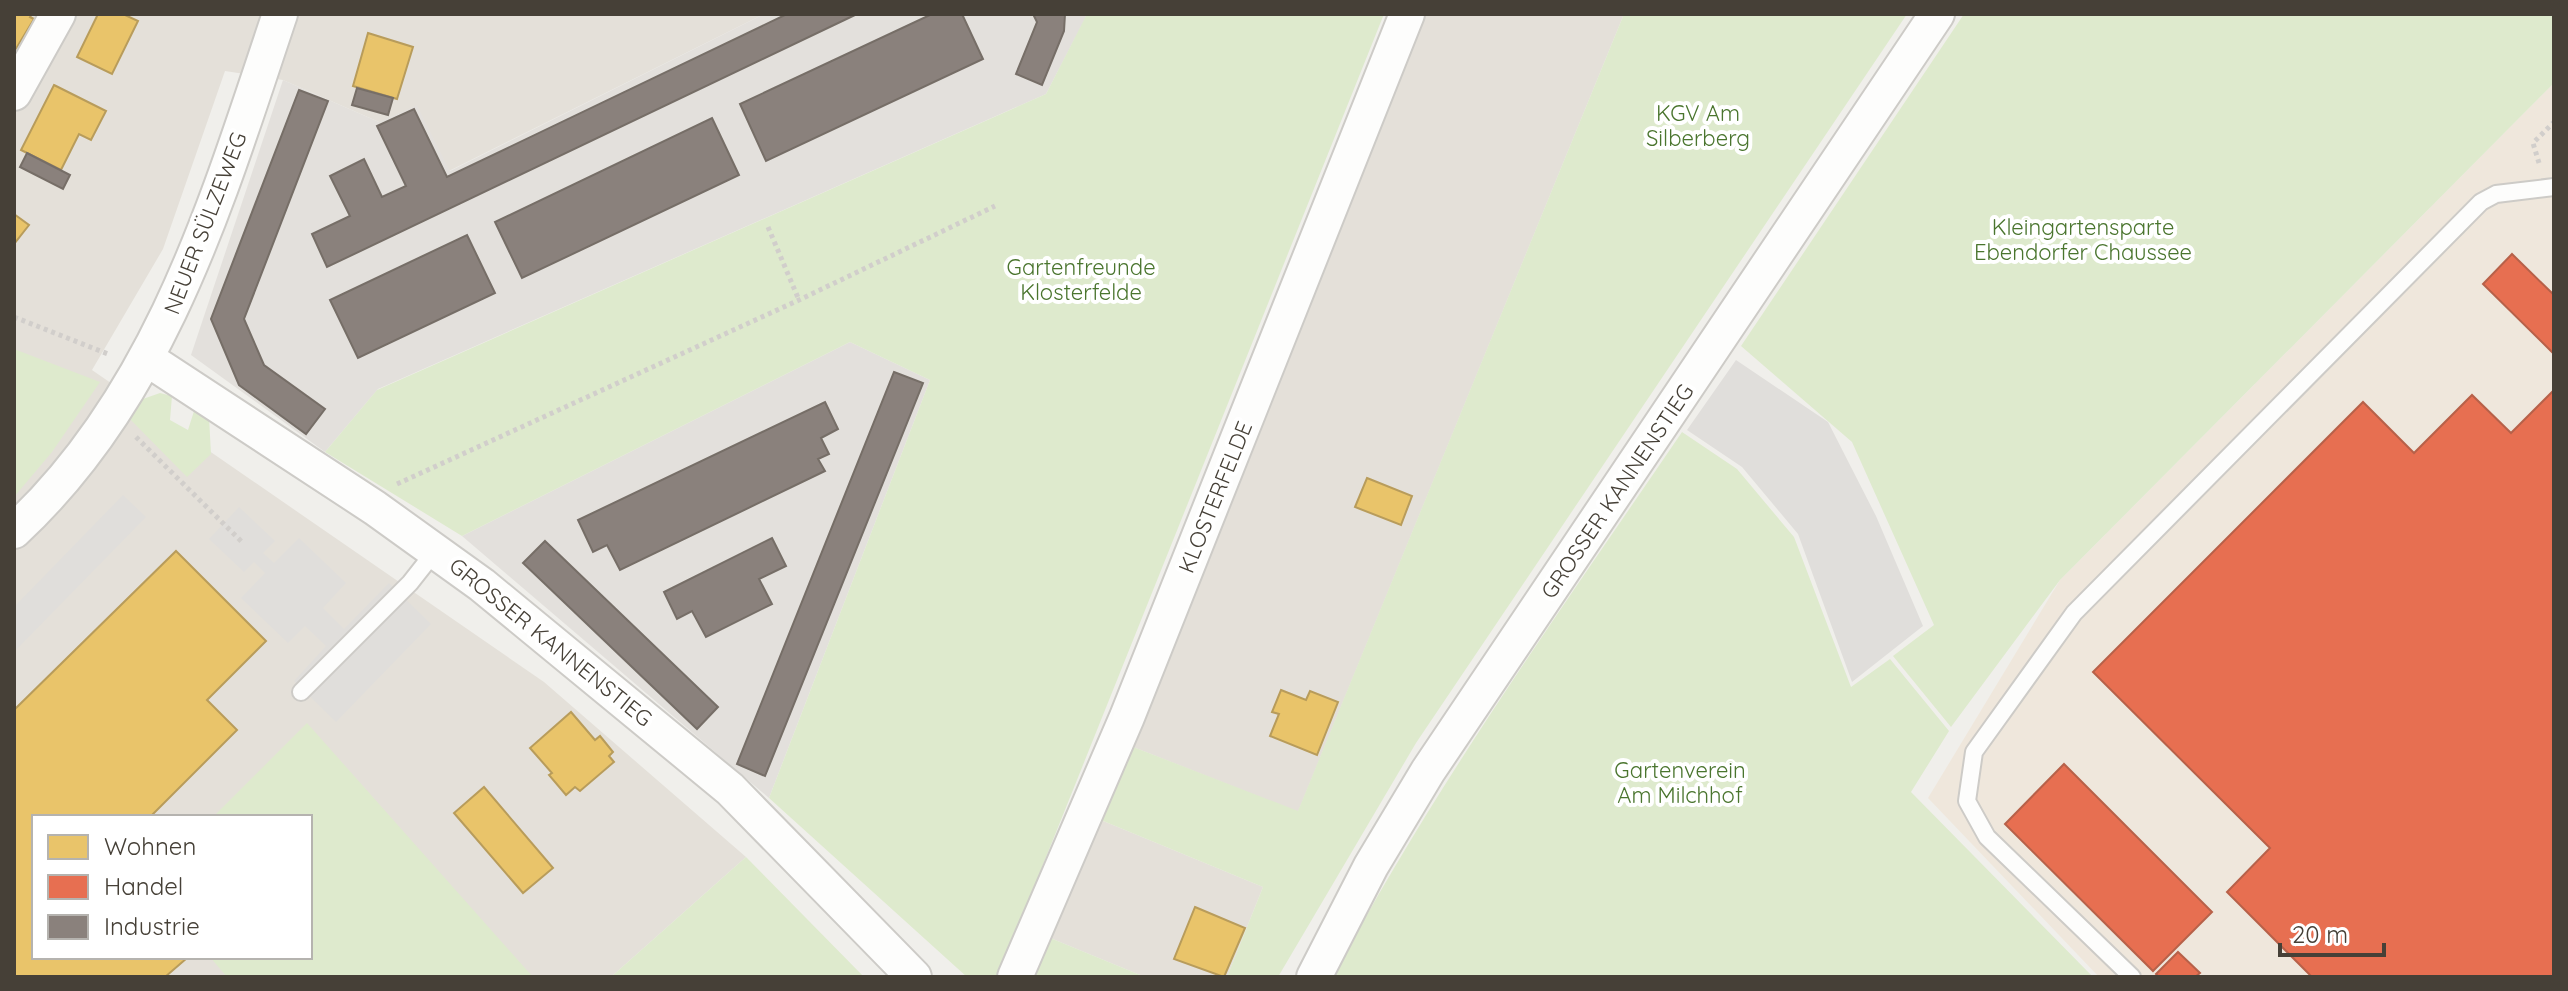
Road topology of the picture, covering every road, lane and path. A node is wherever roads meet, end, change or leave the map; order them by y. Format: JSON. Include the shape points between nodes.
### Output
{"nodes":[{"id":1,"x":58,"y":14,"type":"edge"},
{"id":2,"x":280,"y":14,"type":"edge"},
{"id":3,"x":1407,"y":14,"type":"edge"},
{"id":4,"x":1937,"y":14,"type":"edge"},
{"id":5,"x":14,"y":93,"type":"edge"},
{"id":6,"x":2554,"y":187,"type":"edge"},
{"id":7,"x":995,"y":206,"type":"dead end"},
{"id":8,"x":768,"y":227,"type":"dead end"},
{"id":9,"x":799,"y":300,"type":"junction"},
{"id":10,"x":14,"y":317,"type":"edge"},
{"id":11,"x":146,"y":358,"type":"junction"},
{"id":12,"x":111,"y":413,"type":"junction"},
{"id":13,"x":375,"y":508,"type":"junction"},
{"id":14,"x":14,"y":531,"type":"edge"},
{"id":15,"x":243,"y":543,"type":"dead end"},
{"id":16,"x":436,"y":550,"type":"junction"},
{"id":17,"x":301,"y":692,"type":"dead end"},
{"id":18,"x":914,"y":977,"type":"edge"},
{"id":19,"x":1015,"y":977,"type":"edge"},
{"id":20,"x":1314,"y":977,"type":"edge"},
{"id":21,"x":2132,"y":977,"type":"edge"}],
"edges":[{"from":1,"to":5,"type":"street"},
{"from":2,"to":11,"type":"street","name":"NEUER SÜLZEWEG","via":[[201,244]]},
{"from":3,"to":19,"type":"street","name":"KLOSTERFELDE","via":[[1133,702]]},
{"from":4,"to":20,"type":"street","name":"GROSSER KANNENSTIEG","via":[[1428,771]]},
{"from":6,"to":21,"type":"lane","via":[[2496,194],[2481,202],[2074,613],[1974,752],[1967,801],[1987,837]]},
{"from":7,"to":9,"type":"path"},
{"from":8,"to":9,"type":"path"},
{"from":9,"to":13,"type":"path","via":[[393,486]]},
{"from":10,"to":11,"type":"path","via":[[120,361]]},
{"from":11,"to":12,"type":"street","name":"NEUER SÜLZEWEG"},
{"from":11,"to":13,"type":"street","name":"GROSSER KANNENSTIEG"},
{"from":12,"to":14,"type":"street","name":"NEUER SÜLZEWEG","via":[[64,478]]},
{"from":12,"to":15,"type":"path"},
{"from":13,"to":16,"type":"street","name":"GROSSER KANNENSTIEG"},
{"from":16,"to":17,"type":"lane"},
{"from":16,"to":18,"type":"street","name":"GROSSER KANNENSTIEG","via":[[730,789]]}]}
